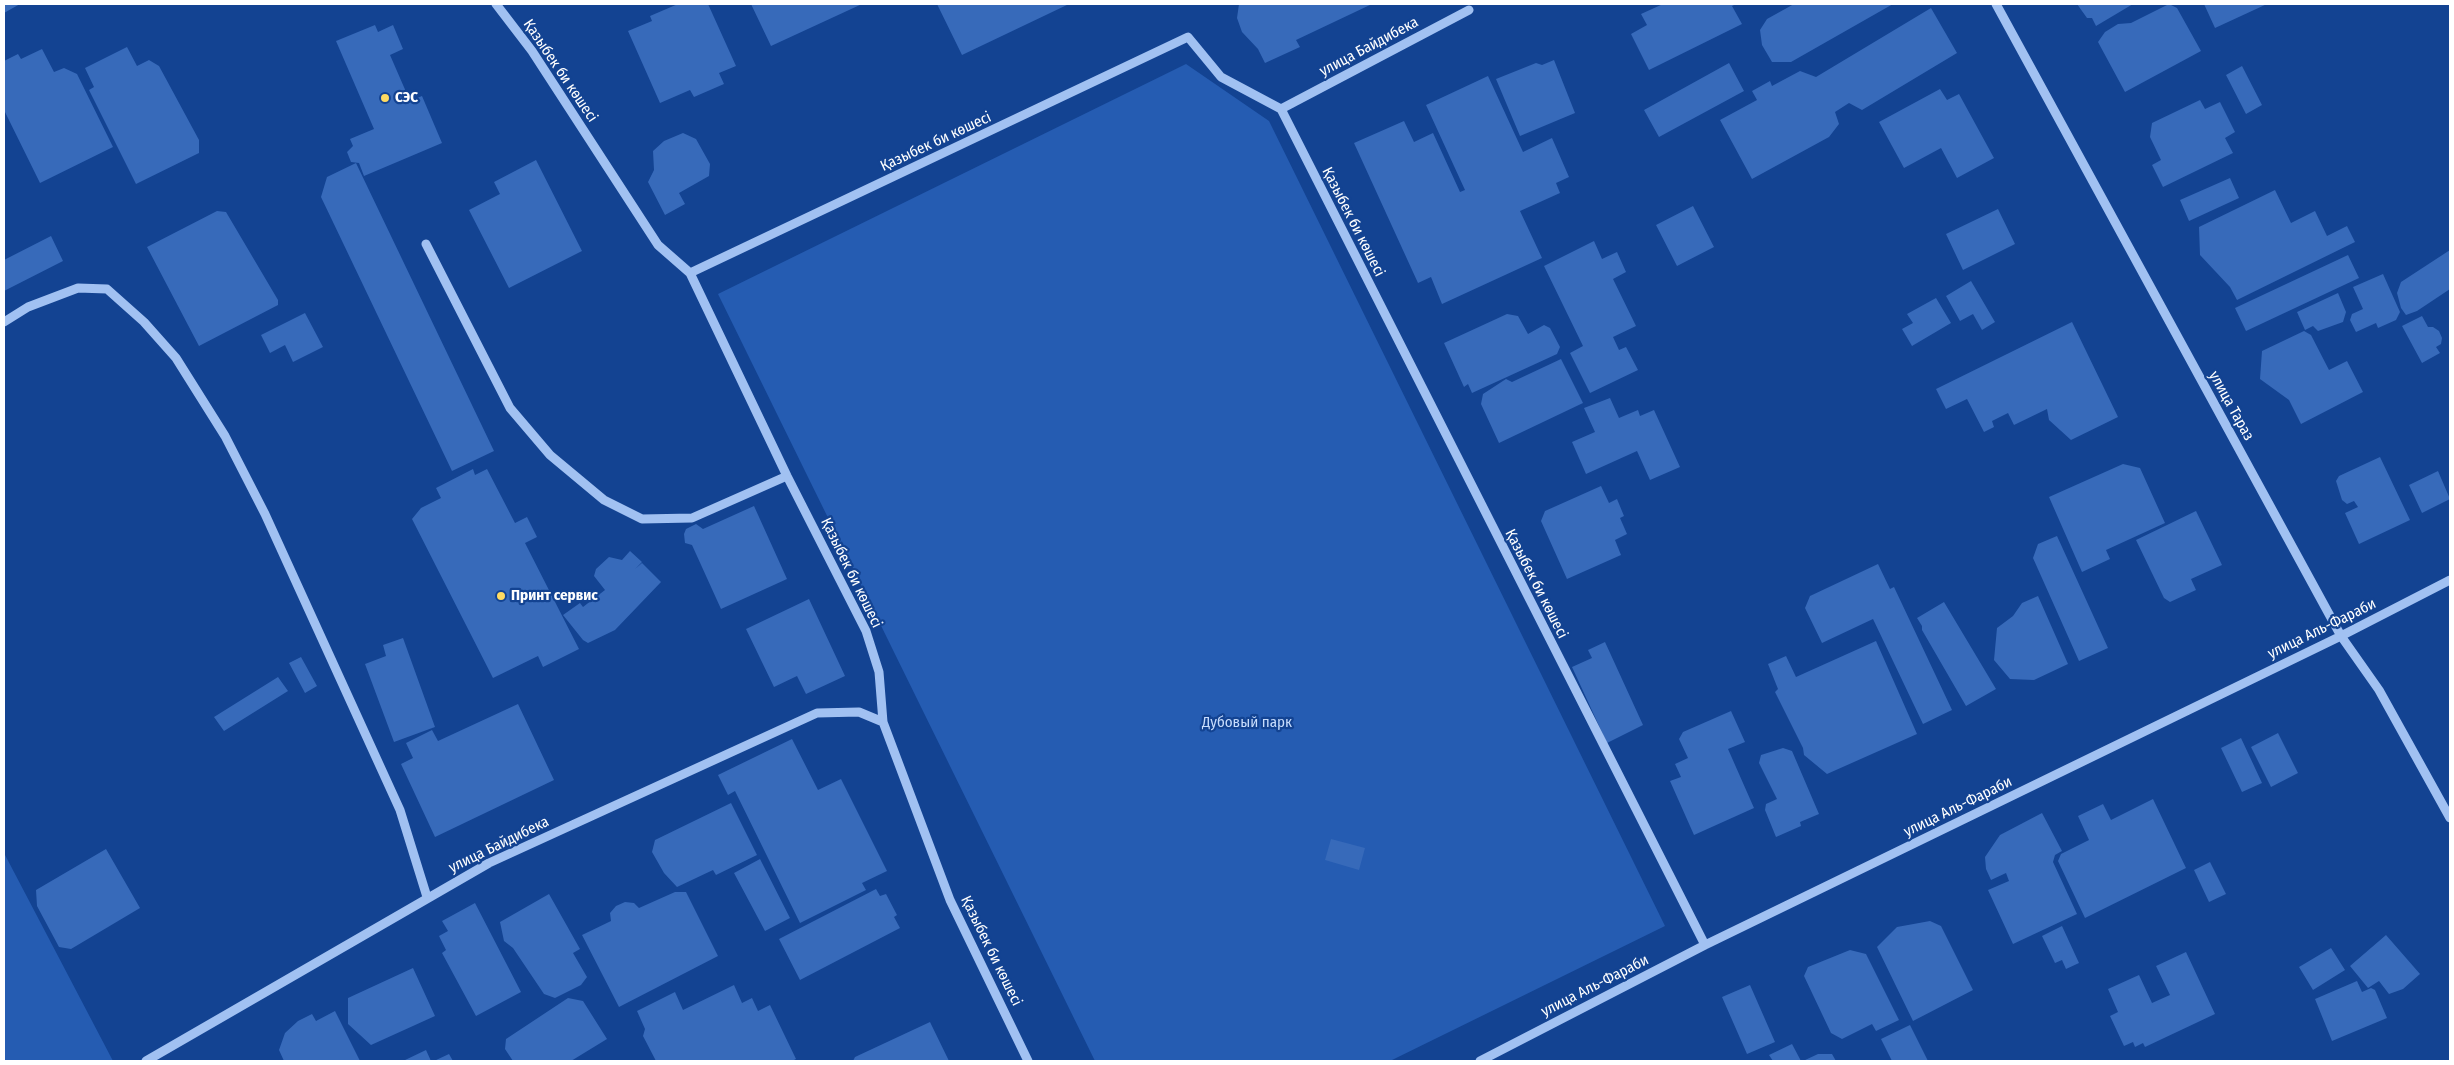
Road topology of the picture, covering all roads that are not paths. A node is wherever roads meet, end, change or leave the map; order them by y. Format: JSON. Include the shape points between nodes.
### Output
{"nodes":[{"id":1,"x":496,"y":4,"type":"edge"},
{"id":2,"x":1996,"y":4,"type":"edge"},
{"id":3,"x":1469,"y":10,"type":"dead end"},
{"id":4,"x":1280,"y":109,"type":"junction"},
{"id":5,"x":426,"y":244,"type":"dead end"},
{"id":6,"x":690,"y":273,"type":"junction"},
{"id":7,"x":4,"y":322,"type":"edge"},
{"id":8,"x":787,"y":476,"type":"junction"},
{"id":9,"x":2450,"y":580,"type":"edge"},
{"id":10,"x":2341,"y":636,"type":"junction"},
{"id":11,"x":883,"y":722,"type":"junction"},
{"id":12,"x":2450,"y":818,"type":"edge"},
{"id":13,"x":428,"y":897,"type":"junction"},
{"id":14,"x":1705,"y":945,"type":"junction"},
{"id":15,"x":146,"y":1061,"type":"edge"},
{"id":16,"x":1028,"y":1061,"type":"edge"},
{"id":17,"x":1480,"y":1061,"type":"edge"}],
"edges":[{"from":1,"to":6,"type":"street","name":"Қазыбек би көшесі","via":[[532,51],[658,245]]},
{"from":2,"to":10,"type":"street","name":"улица Тараз"},
{"from":3,"to":4,"type":"street","name":"улица Байдибека"},
{"from":4,"to":6,"type":"street","name":"Қазыбек би көшесі","via":[[1221,77],[1188,37]]},
{"from":4,"to":14,"type":"street","name":"Қазыбек би көшесі"},
{"from":5,"to":8,"type":"street","via":[[510,408],[550,455],[604,500],[642,519],[692,518]]},
{"from":6,"to":8,"type":"street","name":"Қазыбек би көшесі"},
{"from":7,"to":13,"type":"street","via":[[28,307],[78,288],[107,289],[144,322],[176,358],[225,436],[265,514],[400,810]]},
{"from":8,"to":11,"type":"street","name":"Қазыбек би көшесі","via":[[866,631],[879,672]]},
{"from":9,"to":10,"type":"street","name":"улица Аль-Фараби"},
{"from":10,"to":12,"type":"street","name":"улица Тараз","via":[[2379,690]]},
{"from":10,"to":14,"type":"street","name":"улица Аль-Фараби"},
{"from":11,"to":13,"type":"street","name":"улица Байдибека","via":[[858,712],[817,713],[489,863]]},
{"from":11,"to":16,"type":"street","name":"Қазыбек би көшесі","via":[[950,900]]},
{"from":13,"to":15,"type":"street","name":"улица Байдибека"},
{"from":14,"to":17,"type":"street","name":"улица Аль-Фараби"}]}
